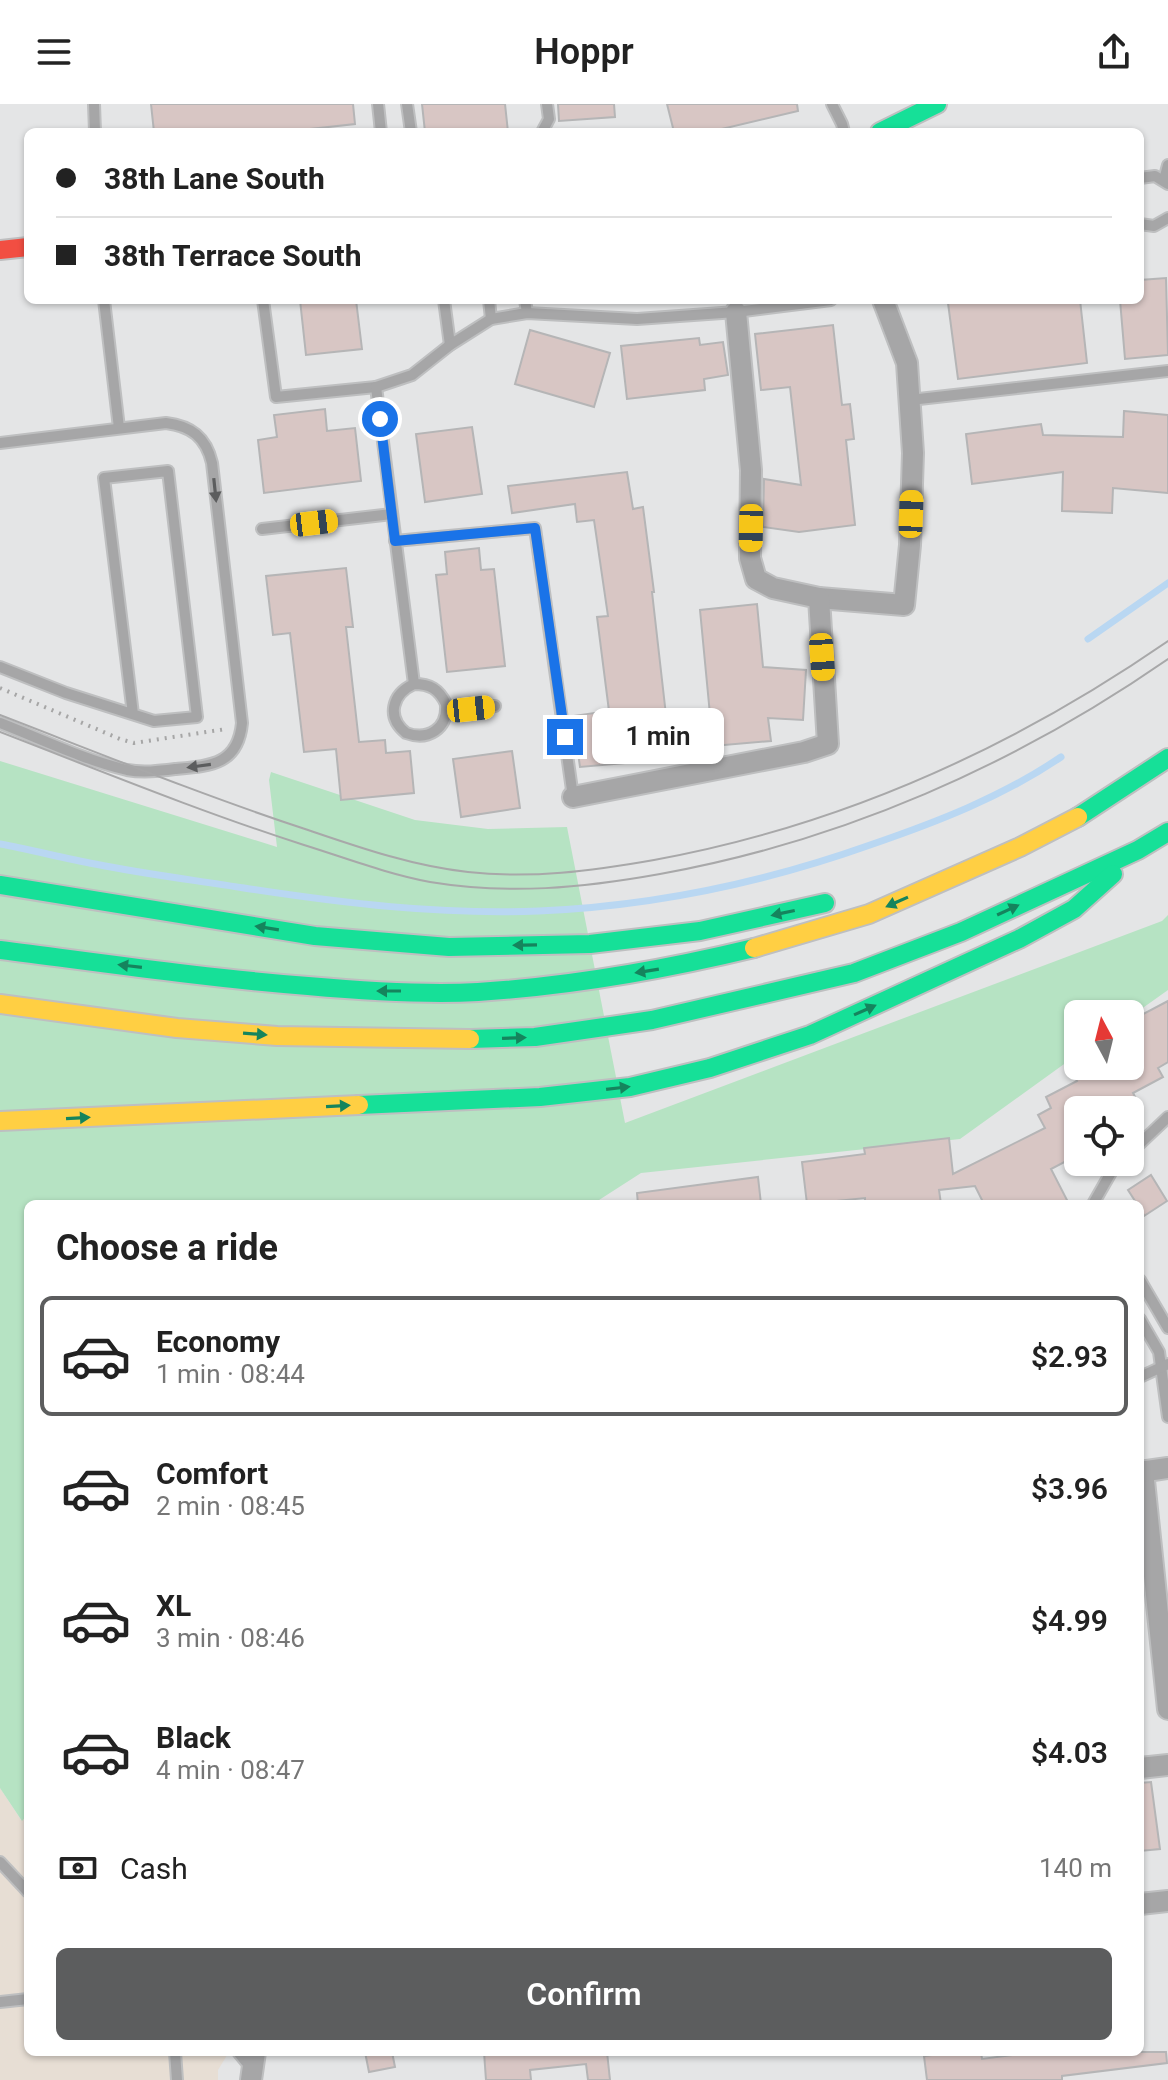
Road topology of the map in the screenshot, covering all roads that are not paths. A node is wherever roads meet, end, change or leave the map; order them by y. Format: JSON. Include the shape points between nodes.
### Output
{"nodes":[{"id":1,"x":94,"y":104,"type":"edge"},
{"id":2,"x":378,"y":104,"type":"edge"},
{"id":3,"x":407,"y":104,"type":"edge"},
{"id":4,"x":547,"y":104,"type":"edge"},
{"id":5,"x":832,"y":104,"type":"edge"},
{"id":6,"x":937,"y":104,"type":"edge"},
{"id":7,"x":95,"y":128,"type":"edge"},
{"id":8,"x":381,"y":128,"type":"edge"},
{"id":9,"x":410,"y":128,"type":"edge"},
{"id":10,"x":544,"y":128,"type":"edge"},
{"id":11,"x":842,"y":128,"type":"edge"},
{"id":12,"x":888,"y":128,"type":"edge"},
{"id":13,"x":1168,"y":165,"type":"edge"},
{"id":14,"x":1144,"y":177,"type":"edge"},
{"id":15,"x":1166,"y":182,"type":"edge"},
{"id":16,"x":1168,"y":218,"type":"edge"},
{"id":17,"x":1144,"y":225,"type":"edge"},
{"id":18,"x":24,"y":247,"type":"edge"},
{"id":19,"x":0,"y":250,"type":"edge"},
{"id":20,"x":104,"y":304,"type":"edge"},
{"id":21,"x":264,"y":304,"type":"edge"},
{"id":22,"x":445,"y":304,"type":"edge"},
{"id":23,"x":489,"y":304,"type":"edge"},
{"id":24,"x":526,"y":304,"type":"edge"},
{"id":25,"x":779,"y":304,"type":"edge"},
{"id":26,"x":885,"y":304,"type":"edge"},
{"id":27,"x":736,"y":312,"type":"junction"},
{"id":28,"x":527,"y":313,"type":"junction"},
{"id":29,"x":491,"y":319,"type":"junction"},
{"id":30,"x":450,"y":345,"type":"junction"},
{"id":31,"x":1168,"y":371,"type":"edge"},
{"id":32,"x":376,"y":387,"type":"junction"},
{"id":33,"x":910,"y":400,"type":"junction"},
{"id":34,"x":119,"y":428,"type":"junction"},
{"id":35,"x":0,"y":443,"type":"edge"},
{"id":36,"x":392,"y":514,"type":"junction"},
{"id":37,"x":262,"y":529,"type":"dead end"},
{"id":38,"x":395,"y":541,"type":"junction"},
{"id":39,"x":819,"y":598,"type":"junction"},
{"id":40,"x":0,"y":667,"type":"edge"},
{"id":41,"x":414,"y":684,"type":"junction"},
{"id":42,"x":495,"y":706,"type":"dead end"},
{"id":43,"x":446,"y":711,"type":"junction"},
{"id":44,"x":133,"y":714,"type":"junction"},
{"id":45,"x":0,"y":723,"type":"edge"},
{"id":46,"x":1168,"y":758,"type":"edge"},
{"id":47,"x":573,"y":797,"type":"joint"},
{"id":48,"x":1168,"y":832,"type":"edge"},
{"id":49,"x":1020,"y":847,"type":"junction"},
{"id":50,"x":1138,"y":850,"type":"junction"},
{"id":51,"x":0,"y":885,"type":"edge"},
{"id":52,"x":882,"y":888,"type":"dead end"},
{"id":53,"x":836,"y":901,"type":"dead end"},
{"id":54,"x":0,"y":950,"type":"edge"},
{"id":55,"x":0,"y":1004,"type":"edge"},
{"id":56,"x":1168,"y":1117,"type":"edge"},
{"id":57,"x":0,"y":1121,"type":"edge"},
{"id":58,"x":1144,"y":1140,"type":"edge"},
{"id":59,"x":1109,"y":1176,"type":"edge"},
{"id":60,"x":1095,"y":1200,"type":"edge"},
{"id":61,"x":1144,"y":1287,"type":"edge"},
{"id":62,"x":1144,"y":1326,"type":"edge"},
{"id":63,"x":1168,"y":1328,"type":"edge"},
{"id":64,"x":1164,"y":1365,"type":"edge"},
{"id":65,"x":1144,"y":1375,"type":"edge"},
{"id":66,"x":1168,"y":1417,"type":"edge"},
{"id":67,"x":1168,"y":1468,"type":"edge"},
{"id":68,"x":1144,"y":1472,"type":"edge"},
{"id":69,"x":1144,"y":1512,"type":"edge"},
{"id":70,"x":1150,"y":1631,"type":"edge"},
{"id":71,"x":1168,"y":1709,"type":"edge"},
{"id":72,"x":1168,"y":1765,"type":"edge"},
{"id":73,"x":1144,"y":1768,"type":"edge"},
{"id":74,"x":0,"y":1862,"type":"edge"},
{"id":75,"x":24,"y":1888,"type":"edge"},
{"id":76,"x":1168,"y":1901,"type":"edge"},
{"id":77,"x":1144,"y":1904,"type":"edge"},
{"id":78,"x":24,"y":1999,"type":"edge"},
{"id":79,"x":0,"y":2002,"type":"edge"},
{"id":80,"x":175,"y":2056,"type":"edge"},
{"id":81,"x":177,"y":2080,"type":"edge"}],
"edges":[{"from":1,"to":7,"type":"lane"},
{"from":2,"to":8,"type":"lane"},
{"from":3,"to":9,"type":"lane"},
{"from":4,"to":10,"type":"lane"},
{"from":5,"to":11,"type":"lane"},
{"from":6,"to":12,"type":"main road"},
{"from":13,"to":15,"type":"lane"},
{"from":14,"to":15,"type":"lane"},
{"from":16,"to":17,"type":"lane","via":[[1154,226]]},
{"from":18,"to":19,"type":"main road"},
{"from":20,"to":34,"type":"lane"},
{"from":21,"to":32,"type":"lane","via":[[276,397]]},
{"from":22,"to":30,"type":"lane"},
{"from":23,"to":29,"type":"lane"},
{"from":24,"to":28,"type":"lane"},
{"from":25,"to":27,"type":"lane"},
{"from":26,"to":33,"type":"street","via":[[907,363]]},
{"from":27,"to":28,"type":"lane","via":[[637,319]]},
{"from":27,"to":39,"type":"street","via":[[751,470],[750,558],[756,579]]},
{"from":28,"to":29,"type":"lane"},
{"from":29,"to":30,"type":"lane"},
{"from":30,"to":32,"type":"lane","via":[[412,375]]},
{"from":31,"to":33,"type":"lane"},
{"from":32,"to":36,"type":"lane"},
{"from":33,"to":39,"type":"street","via":[[913,453],[904,605]]},
{"from":34,"to":35,"type":"lane"},
{"from":34,"to":45,"type":"lane","one_way":true,"via":[[183,425],[206,444],[242,723],[237,743],[214,764],[130,771]]},
{"from":36,"to":37,"type":"lane"},
{"from":36,"to":38,"type":"lane"},
{"from":38,"to":41,"type":"lane"},
{"from":38,"to":47,"type":"lane","via":[[535,528]]},
{"from":39,"to":47,"type":"street","via":[[828,744]]},
{"from":40,"to":44,"type":"lane"},
{"from":41,"to":43,"type":"lane","via":[[435,689]]},
{"from":41,"to":43,"type":"lane","via":[[396,697],[394,719],[399,728],[425,736],[442,726]]},
{"from":42,"to":43,"type":"lane"},
{"from":44,"to":44,"type":"lane","via":[[104,478],[168,471],[197,717],[154,721]]},
{"from":46,"to":49,"type":"main road","via":[[1073,820]]},
{"from":48,"to":50,"type":"main road"},
{"from":49,"to":52,"type":"main road"},
{"from":49,"to":54,"type":"main road","one_way":true,"via":[[855,919],[758,947],[675,967],[476,992],[366,991],[246,981]]},
{"from":55,"to":50,"type":"main road","one_way":true,"via":[[277,1036],[535,1037],[652,1020],[854,973],[961,932]]},
{"from":57,"to":50,"type":"main road","one_way":true,"via":[[540,1097],[630,1087],[810,1035],[1019,939],[1074,909]]},
{"from":53,"to":51,"type":"main road","one_way":true,"via":[[700,931],[605,942],[449,947],[315,936]]},
{"from":56,"to":58,"type":"lane"},
{"from":59,"to":60,"type":"lane"},
{"from":61,"to":63,"type":"lane"},
{"from":62,"to":64,"type":"lane"},
{"from":64,"to":65,"type":"lane"},
{"from":64,"to":66,"type":"lane"},
{"from":67,"to":68,"type":"street"},
{"from":69,"to":70,"type":"street"},
{"from":70,"to":71,"type":"street"},
{"from":72,"to":73,"type":"street"},
{"from":74,"to":75,"type":"lane"},
{"from":76,"to":77,"type":"street"},
{"from":78,"to":79,"type":"lane"},
{"from":80,"to":81,"type":"lane"}]}
